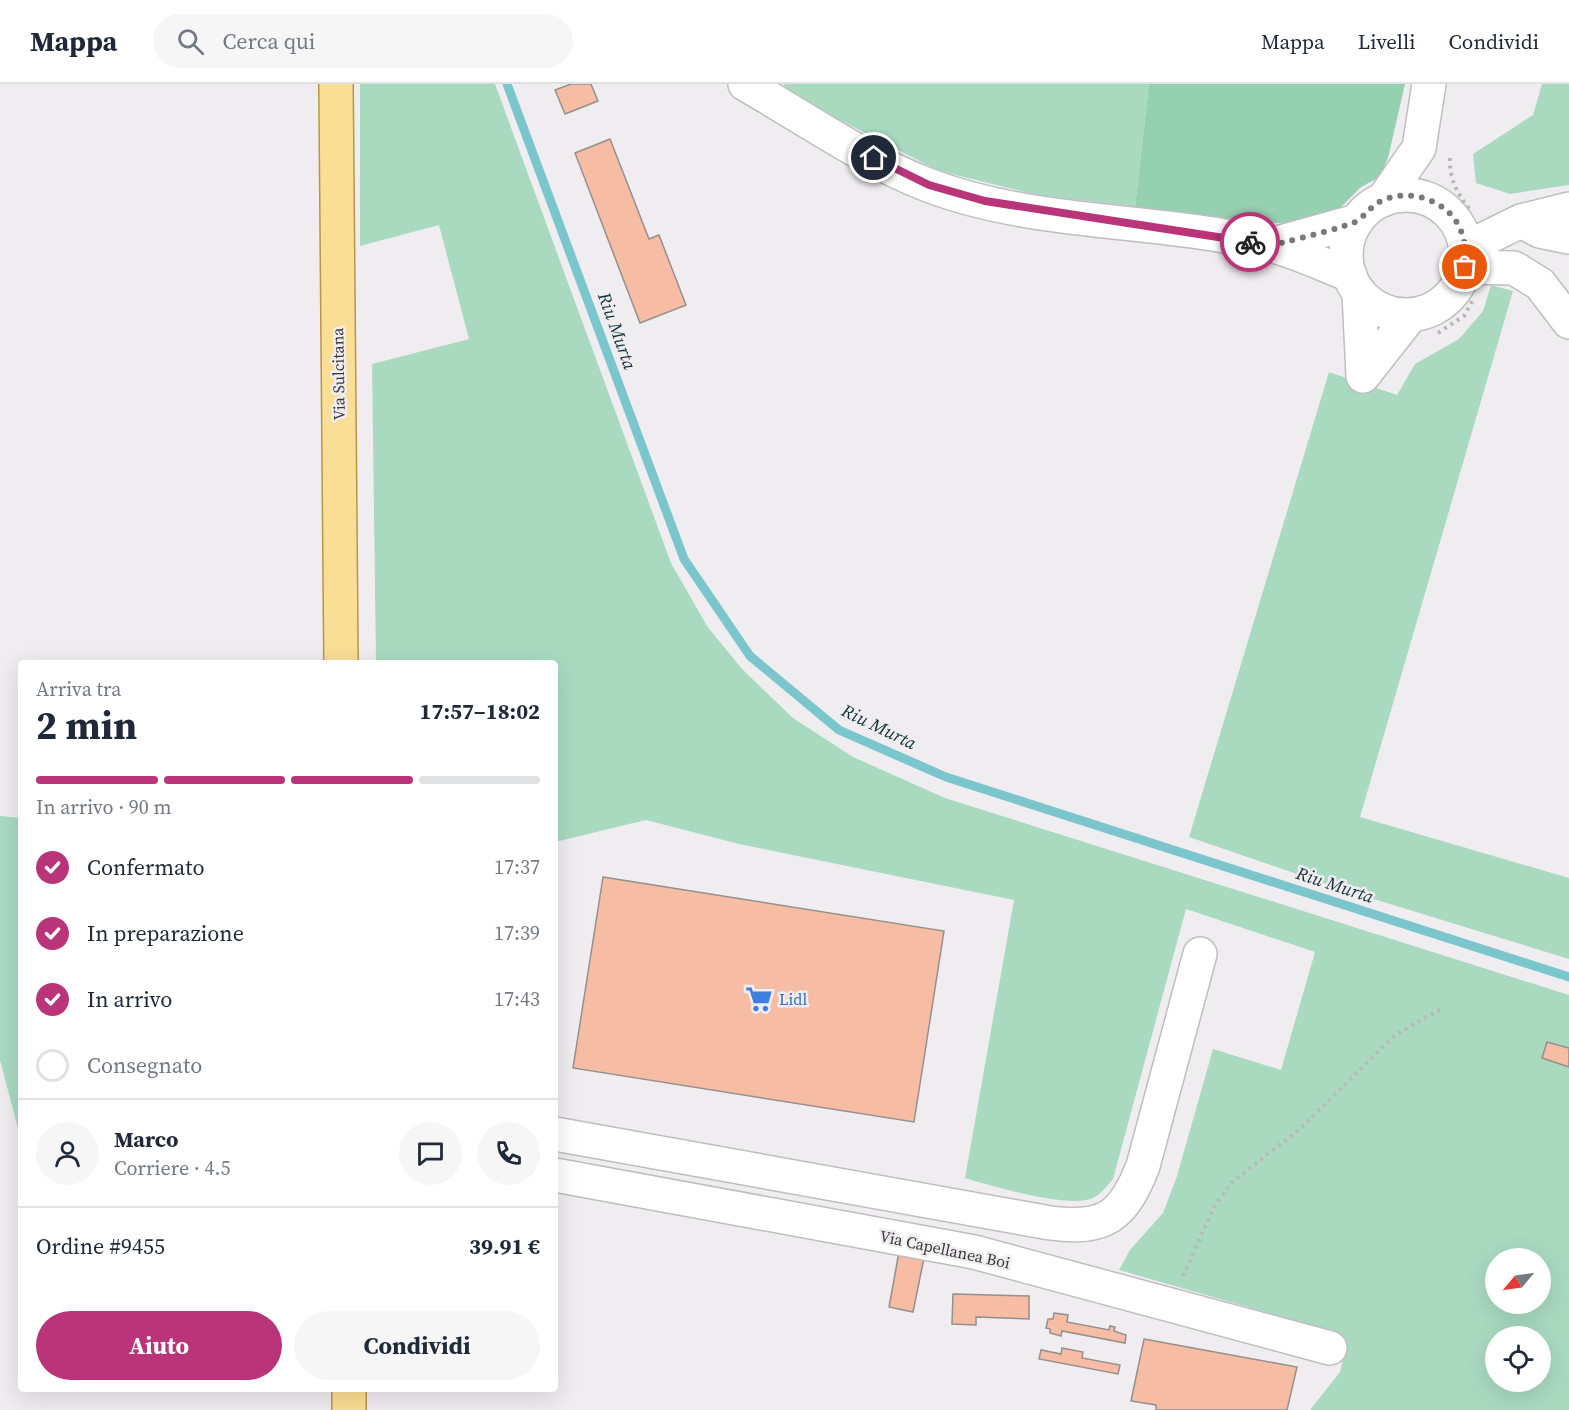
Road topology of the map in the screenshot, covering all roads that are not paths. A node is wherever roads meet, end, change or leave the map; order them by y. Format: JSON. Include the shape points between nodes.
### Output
{"nodes":[{"id":1,"x":336,"y":84,"type":"edge"},
{"id":2,"x":745,"y":84,"type":"edge"},
{"id":3,"x":1429,"y":84,"type":"edge"},
{"id":4,"x":1419,"y":148,"type":"junction"},
{"id":5,"x":1383,"y":200,"type":"junction"},
{"id":6,"x":1434,"y":201,"type":"junction"},
{"id":7,"x":1569,"y":209,"type":"edge"},
{"id":8,"x":1357,"y":221,"type":"junction"},
{"id":9,"x":1521,"y":221,"type":"junction"},
{"id":10,"x":1569,"y":237,"type":"edge"},
{"id":11,"x":1270,"y":245,"type":"junction"},
{"id":12,"x":1466,"y":258,"type":"junction"},
{"id":13,"x":1355,"y":283,"type":"junction"},
{"id":14,"x":1411,"y":315,"type":"junction"},
{"id":15,"x":1569,"y":322,"type":"edge"},
{"id":16,"x":341,"y":660,"type":"edge"},
{"id":17,"x":1200,"y":954,"type":"dead end"},
{"id":18,"x":558,"y":1135,"type":"edge"},
{"id":19,"x":558,"y":1175,"type":"edge"},
{"id":20,"x":1330,"y":1348,"type":"dead end"},
{"id":21,"x":349,"y":1392,"type":"edge"},
{"id":22,"x":349,"y":1410,"type":"edge"}],
"edges":[{"from":1,"to":16,"type":"main road","name":"Via Sulcitana"},
{"from":2,"to":11,"type":"street","via":[[892,169],[929,185],[985,201],[1051,213]]},
{"from":3,"to":4,"type":"street"},
{"from":4,"to":5,"type":"street"},
{"from":4,"to":6,"type":"street"},
{"from":5,"to":6,"type":"street","via":[[1416,195]]},
{"from":5,"to":8,"type":"street","via":[[1368,208]]},
{"from":6,"to":12,"type":"street","via":[[1450,213],[1461,229]]},
{"from":7,"to":9,"type":"street"},
{"from":8,"to":11,"type":"street"},
{"from":8,"to":13,"type":"street","via":[[1348,247]]},
{"from":9,"to":10,"type":"street","via":[[1540,231]]},
{"from":9,"to":12,"type":"street"},
{"from":11,"to":13,"type":"street"},
{"from":12,"to":14,"type":"street","via":[[1458,285],[1446,300]]},
{"from":12,"to":15,"type":"street","via":[[1514,268],[1540,284]]},
{"from":13,"to":14,"type":"street","via":[[1374,305],[1391,313]]},
{"from":13,"to":14,"type":"street","via":[[1363,376]]},
{"from":17,"to":18,"type":"street","via":[[1132,1195],[1121,1209],[1091,1224],[1050,1223]]},
{"from":19,"to":20,"type":"street","name":"Via Capellanea Boi","via":[[974,1252]]},
{"from":21,"to":22,"type":"main road"}]}
